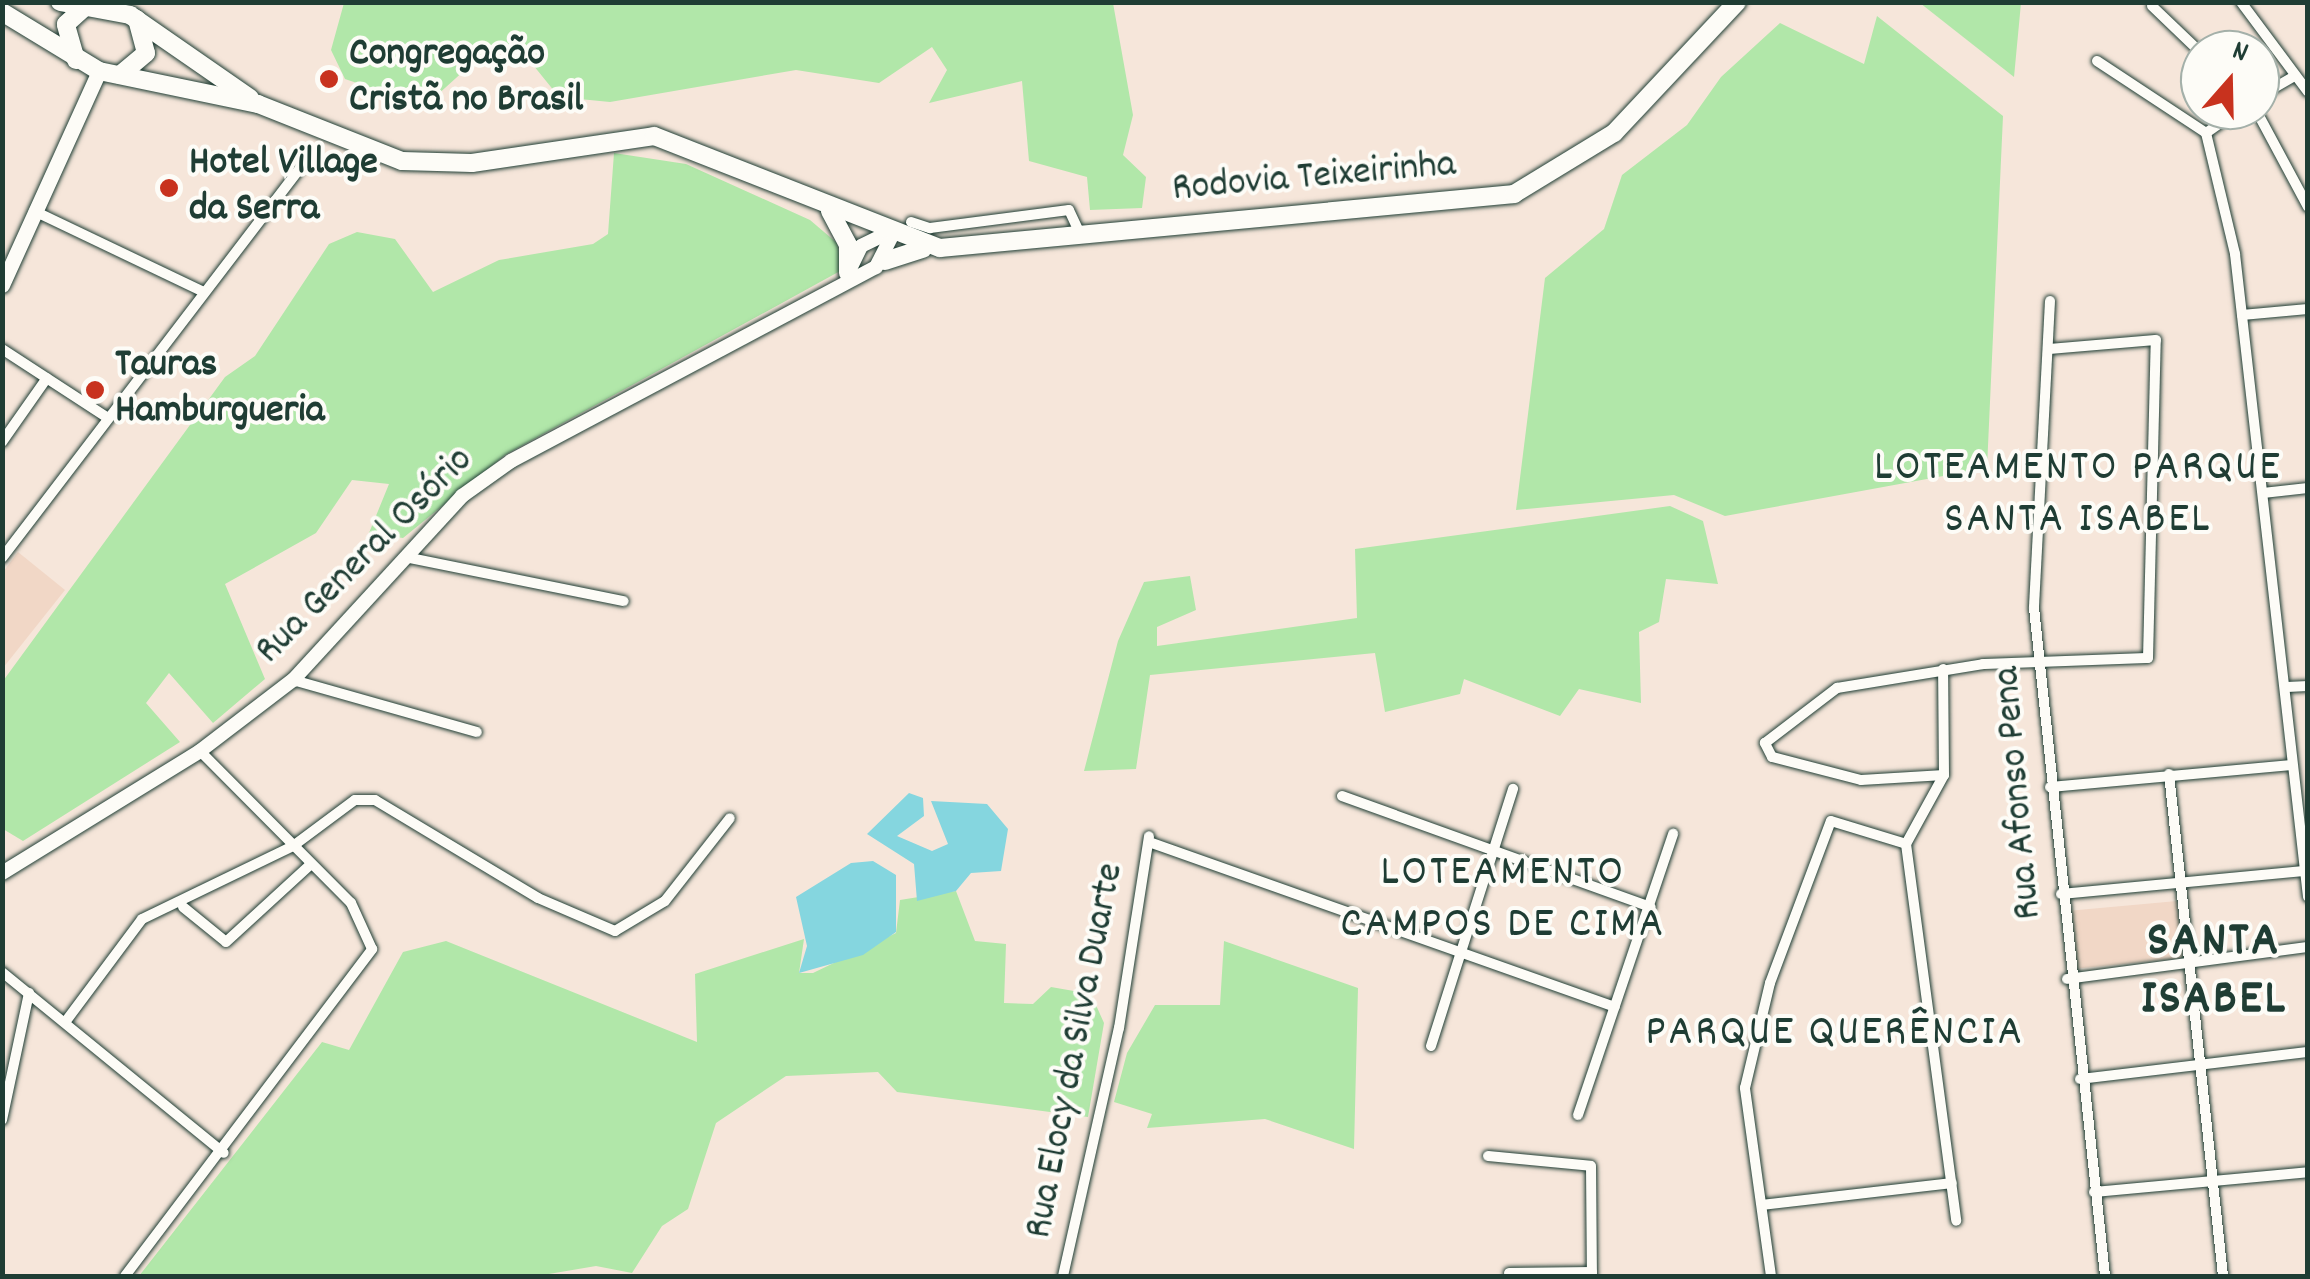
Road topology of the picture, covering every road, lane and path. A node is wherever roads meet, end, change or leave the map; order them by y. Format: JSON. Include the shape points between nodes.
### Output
{"nodes":[{"id":1,"x":60,"y":2,"type":"edge"},
{"id":2,"x":1738,"y":2,"type":"edge"},
{"id":3,"x":2241,"y":2,"type":"edge"},
{"id":4,"x":86,"y":4,"type":"edge"},
{"id":5,"x":2152,"y":6,"type":"dead end"},
{"id":6,"x":125,"y":9,"type":"edge"},
{"id":7,"x":2,"y":12,"type":"edge"},
{"id":8,"x":2180,"y":33,"type":"edge"},
{"id":9,"x":2097,"y":60,"type":"dead end"},
{"id":10,"x":86,"y":65,"type":"junction"},
{"id":11,"x":119,"y":75,"type":"junction"},
{"id":12,"x":2294,"y":76,"type":"junction"},
{"id":13,"x":2280,"y":84,"type":"edge"},
{"id":14,"x":2308,"y":92,"type":"edge"},
{"id":15,"x":258,"y":104,"type":"junction"},
{"id":16,"x":2210,"y":130,"type":"edge"},
{"id":17,"x":2267,"y":130,"type":"edge"},
{"id":18,"x":2206,"y":133,"type":"junction"},
{"id":19,"x":301,"y":167,"type":"dead end"},
{"id":20,"x":2308,"y":207,"type":"edge"},
{"id":21,"x":829,"y":210,"type":"junction"},
{"id":22,"x":34,"y":211,"type":"junction"},
{"id":23,"x":1029,"y":220,"type":"junction"},
{"id":24,"x":911,"y":222,"type":"dead end"},
{"id":25,"x":944,"y":225,"type":"junction"},
{"id":26,"x":889,"y":235,"type":"junction"},
{"id":27,"x":1081,"y":236,"type":"junction"},
{"id":28,"x":1035,"y":241,"type":"junction"},
{"id":29,"x":937,"y":248,"type":"junction"},
{"id":30,"x":8,"y":256,"type":"edge"},
{"id":31,"x":885,"y":260,"type":"junction"},
{"id":32,"x":845,"y":278,"type":"junction"},
{"id":33,"x":2,"y":285,"type":"edge"},
{"id":34,"x":202,"y":292,"type":"junction"},
{"id":35,"x":2050,"y":301,"type":"dead end"},
{"id":36,"x":2308,"y":309,"type":"edge"},
{"id":37,"x":2242,"y":315,"type":"junction"},
{"id":38,"x":2048,"y":348,"type":"junction"},
{"id":39,"x":2,"y":349,"type":"edge"},
{"id":40,"x":47,"y":378,"type":"junction"},
{"id":41,"x":108,"y":418,"type":"junction"},
{"id":42,"x":2,"y":442,"type":"edge"},
{"id":43,"x":2308,"y":488,"type":"edge"},
{"id":44,"x":2264,"y":493,"type":"junction"},
{"id":45,"x":405,"y":557,"type":"junction"},
{"id":46,"x":2,"y":558,"type":"edge"},
{"id":47,"x":624,"y":601,"type":"dead end"},
{"id":48,"x":2038,"y":660,"type":"junction"},
{"id":49,"x":1943,"y":669,"type":"junction"},
{"id":50,"x":293,"y":680,"type":"junction"},
{"id":51,"x":2308,"y":686,"type":"edge"},
{"id":52,"x":2287,"y":688,"type":"junction"},
{"id":53,"x":478,"y":732,"type":"dead end"},
{"id":54,"x":200,"y":751,"type":"junction"},
{"id":55,"x":2292,"y":764,"type":"junction"},
{"id":56,"x":2170,"y":774,"type":"junction"},
{"id":57,"x":1944,"y":776,"type":"junction"},
{"id":58,"x":2050,"y":787,"type":"junction"},
{"id":59,"x":1513,"y":789,"type":"dead end"},
{"id":60,"x":1342,"y":796,"type":"dead end"},
{"id":61,"x":730,"y":818,"type":"dead end"},
{"id":62,"x":1673,"y":834,"type":"dead end"},
{"id":63,"x":1906,"y":844,"type":"junction"},
{"id":64,"x":292,"y":846,"type":"junction"},
{"id":65,"x":1493,"y":851,"type":"junction"},
{"id":66,"x":311,"y":864,"type":"junction"},
{"id":67,"x":2304,"y":871,"type":"junction"},
{"id":68,"x":2,"y":873,"type":"edge"},
{"id":69,"x":2181,"y":882,"type":"junction"},
{"id":70,"x":2062,"y":894,"type":"junction"},
{"id":71,"x":2308,"y":898,"type":"edge"},
{"id":72,"x":183,"y":907,"type":"junction"},
{"id":73,"x":1650,"y":907,"type":"junction"},
{"id":74,"x":2308,"y":947,"type":"edge"},
{"id":75,"x":1461,"y":950,"type":"junction"},
{"id":76,"x":2192,"y":962,"type":"junction"},
{"id":77,"x":2,"y":972,"type":"edge"},
{"id":78,"x":2067,"y":979,"type":"junction"},
{"id":79,"x":29,"y":993,"type":"junction"},
{"id":80,"x":1615,"y":1007,"type":"junction"},
{"id":81,"x":66,"y":1020,"type":"junction"},
{"id":82,"x":1432,"y":1046,"type":"dead end"},
{"id":83,"x":2308,"y":1052,"type":"edge"},
{"id":84,"x":2202,"y":1066,"type":"junction"},
{"id":85,"x":2080,"y":1079,"type":"junction"},
{"id":86,"x":1578,"y":1114,"type":"dead end"},
{"id":87,"x":2,"y":1120,"type":"edge"},
{"id":88,"x":224,"y":1153,"type":"junction"},
{"id":89,"x":1488,"y":1156,"type":"dead end"},
{"id":90,"x":2308,"y":1172,"type":"edge"},
{"id":91,"x":2214,"y":1181,"type":"junction"},
{"id":92,"x":1952,"y":1184,"type":"junction"},
{"id":93,"x":2094,"y":1192,"type":"junction"},
{"id":94,"x":1762,"y":1205,"type":"junction"},
{"id":95,"x":1956,"y":1222,"type":"dead end"},
{"id":96,"x":1509,"y":1273,"type":"dead end"},
{"id":97,"x":1592,"y":1274,"type":"edge"},
{"id":98,"x":125,"y":1276,"type":"edge"},
{"id":99,"x":1063,"y":1276,"type":"edge"},
{"id":100,"x":1771,"y":1276,"type":"edge"},
{"id":101,"x":2106,"y":1276,"type":"edge"},
{"id":102,"x":2223,"y":1276,"type":"edge"}],
"edges":[{"from":1,"to":4,"type":"main road"},
{"from":2,"to":27,"type":"main road","name":"Rodovia Teixeirinha","via":[[1614,133],[1514,194]]},
{"from":3,"to":12,"type":"street"},
{"from":4,"to":6,"type":"main road"},
{"from":4,"to":10,"type":"main road","via":[[66,24]]},
{"from":5,"to":8,"type":"street"},
{"from":6,"to":11,"type":"main road","via":[[146,54]]},
{"from":6,"to":15,"type":"main road"},
{"from":7,"to":10,"type":"main road"},
{"from":9,"to":18,"type":"street"},
{"from":10,"to":11,"type":"main road"},
{"from":10,"to":22,"type":"main road","via":[[76,108]]},
{"from":11,"to":15,"type":"main road"},
{"from":12,"to":13,"type":"street"},
{"from":12,"to":14,"type":"street"},
{"from":15,"to":21,"type":"main road","name":"Rodovia Teixeirinha","via":[[435,166],[654,136]]},
{"from":16,"to":18,"type":"street"},
{"from":17,"to":20,"type":"street"},
{"from":18,"to":37,"type":"street"},
{"from":19,"to":34,"type":"street"},
{"from":21,"to":26,"type":"main road","name":"Rodovia Teixeirinha"},
{"from":21,"to":32,"type":"main road","via":[[848,246]]},
{"from":22,"to":30,"type":"main road"},
{"from":22,"to":34,"type":"street"},
{"from":23,"to":25,"type":"street"},
{"from":23,"to":27,"type":"street","via":[[1070,210]]},
{"from":23,"to":28,"type":"street"},
{"from":24,"to":25,"type":"street"},
{"from":25,"to":29,"type":"street"},
{"from":26,"to":29,"type":"main road","name":"Rodovia Teixeirinha"},
{"from":26,"to":31,"type":"street"},
{"from":26,"to":32,"type":"street","name":"Rua General Osório","via":[[861,246]]},
{"from":27,"to":28,"type":"main road","name":"Rodovia Teixeirinha"},
{"from":28,"to":29,"type":"main road","name":"Rodovia Teixeirinha"},
{"from":29,"to":31,"type":"main road"},
{"from":30,"to":33,"type":"main road"},
{"from":31,"to":32,"type":"street","name":"Rua General Osório"},
{"from":32,"to":45,"type":"street","name":"Rua General Osório","via":[[511,461],[462,496]]},
{"from":34,"to":41,"type":"street"},
{"from":35,"to":38,"type":"street","name":"Rua Afonso Pena"},
{"from":36,"to":37,"type":"street"},
{"from":37,"to":44,"type":"street"},
{"from":38,"to":48,"type":"street","name":"Rua Afonso Pena"},
{"from":38,"to":48,"type":"street","via":[[2156,340],[2148,658]]},
{"from":39,"to":40,"type":"street"},
{"from":40,"to":41,"type":"street"},
{"from":40,"to":42,"type":"street"},
{"from":41,"to":46,"type":"street"},
{"from":43,"to":44,"type":"street"},
{"from":44,"to":52,"type":"street"},
{"from":45,"to":47,"type":"street"},
{"from":45,"to":50,"type":"street","name":"Rua General Osório"},
{"from":48,"to":49,"type":"street"},
{"from":48,"to":58,"type":"street","name":"Rua Afonso Pena"},
{"from":49,"to":57,"type":"street"},
{"from":49,"to":57,"type":"street","via":[[1837,688],[1764,750],[1860,780]]},
{"from":50,"to":53,"type":"street"},
{"from":50,"to":54,"type":"street","name":"Rua General Osório"},
{"from":51,"to":52,"type":"street"},
{"from":52,"to":55,"type":"street"},
{"from":54,"to":64,"type":"street"},
{"from":54,"to":68,"type":"street","name":"Rua General Osório"},
{"from":55,"to":56,"type":"street"},
{"from":55,"to":67,"type":"street"},
{"from":56,"to":58,"type":"street"},
{"from":56,"to":69,"type":"street"},
{"from":57,"to":63,"type":"street"},
{"from":58,"to":70,"type":"street","name":"Rua Afonso Pena"},
{"from":59,"to":65,"type":"street"},
{"from":60,"to":65,"type":"street"},
{"from":61,"to":64,"type":"street","via":[[664,902],[615,931],[538,898],[375,800],[354,800]]},
{"from":62,"to":73,"type":"street"},
{"from":63,"to":92,"type":"street"},
{"from":63,"to":94,"type":"street","via":[[1831,821],[1745,1088]]},
{"from":64,"to":66,"type":"street"},
{"from":64,"to":72,"type":"street"},
{"from":65,"to":73,"type":"street"},
{"from":65,"to":75,"type":"street"},
{"from":66,"to":72,"type":"street","via":[[226,942]]},
{"from":66,"to":88,"type":"street","via":[[366,922],[372,949]]},
{"from":67,"to":69,"type":"street"},
{"from":67,"to":71,"type":"street"},
{"from":69,"to":70,"type":"street"},
{"from":69,"to":76,"type":"street"},
{"from":70,"to":78,"type":"street","name":"Rua Afonso Pena"},
{"from":72,"to":81,"type":"street","via":[[142,920]]},
{"from":73,"to":80,"type":"street"},
{"from":74,"to":76,"type":"street"},
{"from":75,"to":80,"type":"street"},
{"from":75,"to":82,"type":"street"},
{"from":75,"to":99,"type":"street","name":"Rua Elocy da Silva Duarte","via":[[1149,839],[1120,1028]]},
{"from":76,"to":78,"type":"street"},
{"from":76,"to":84,"type":"street"},
{"from":77,"to":79,"type":"street"},
{"from":78,"to":85,"type":"street","name":"Rua Afonso Pena"},
{"from":79,"to":81,"type":"street"},
{"from":79,"to":87,"type":"street"},
{"from":80,"to":86,"type":"street"},
{"from":81,"to":88,"type":"street"},
{"from":83,"to":84,"type":"street"},
{"from":84,"to":85,"type":"street"},
{"from":84,"to":91,"type":"street"},
{"from":85,"to":93,"type":"street","name":"Rua Afonso Pena"},
{"from":88,"to":98,"type":"street"},
{"from":89,"to":97,"type":"street","via":[[1592,1166]]},
{"from":90,"to":91,"type":"street"},
{"from":91,"to":93,"type":"street"},
{"from":91,"to":102,"type":"street"},
{"from":92,"to":94,"type":"street"},
{"from":92,"to":95,"type":"street"},
{"from":93,"to":101,"type":"street","name":"Rua Afonso Pena"},
{"from":94,"to":100,"type":"street"},
{"from":96,"to":97,"type":"street"}]}
